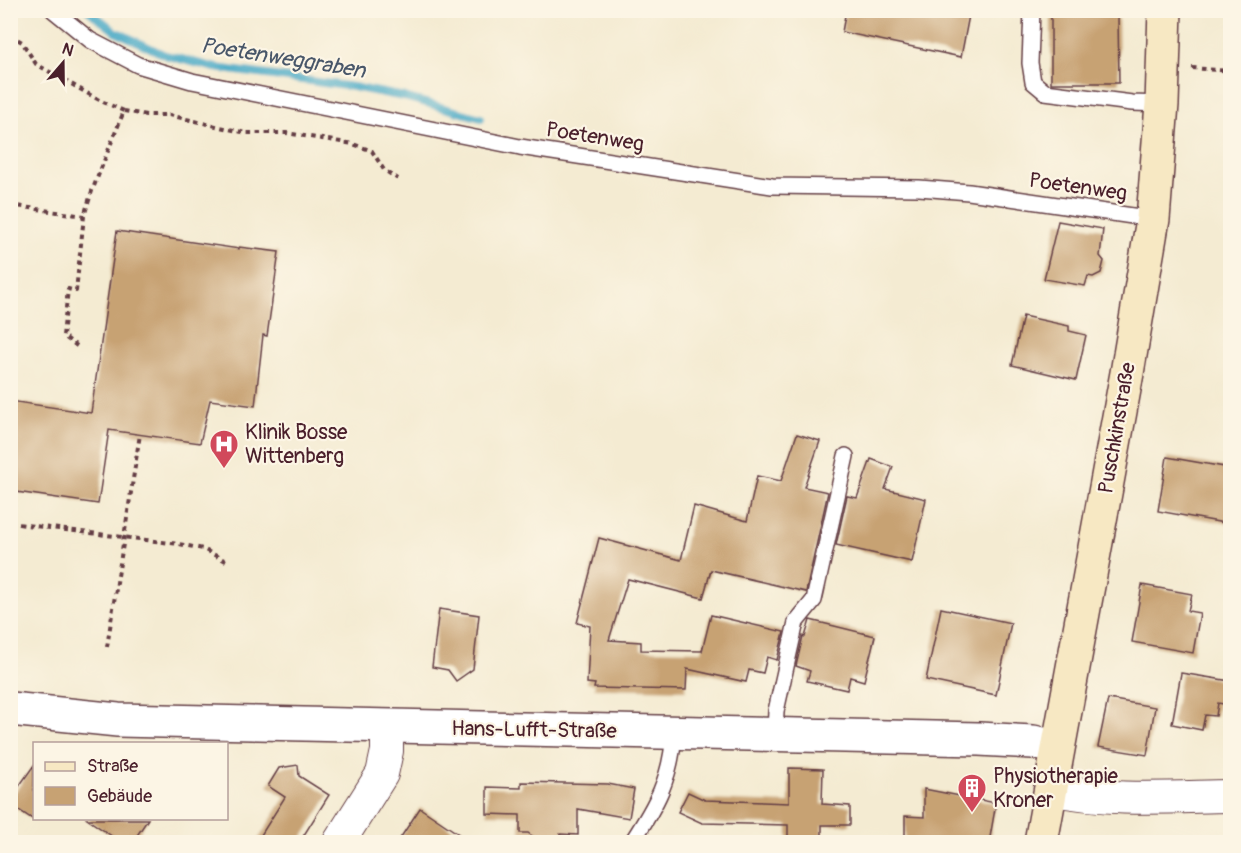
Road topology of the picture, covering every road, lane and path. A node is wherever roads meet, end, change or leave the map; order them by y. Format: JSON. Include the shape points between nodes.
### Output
{"nodes":[{"id":1,"x":53,"y":10,"type":"edge"},
{"id":2,"x":1032,"y":10,"type":"edge"},
{"id":3,"x":1165,"y":10,"type":"edge"},
{"id":4,"x":10,"y":35,"type":"edge"},
{"id":5,"x":1164,"y":67,"type":"junction"},
{"id":6,"x":1230,"y":71,"type":"edge"},
{"id":7,"x":1162,"y":104,"type":"junction"},
{"id":8,"x":124,"y":111,"type":"junction"},
{"id":9,"x":398,"y":179,"type":"dead end"},
{"id":10,"x":10,"y":206,"type":"edge"},
{"id":11,"x":84,"y":216,"type":"junction"},
{"id":12,"x":1153,"y":219,"type":"junction"},
{"id":13,"x":77,"y":346,"type":"dead end"},
{"id":14,"x":140,"y":434,"type":"dead end"},
{"id":15,"x":846,"y":456,"type":"dead end"},
{"id":16,"x":10,"y":523,"type":"edge"},
{"id":17,"x":123,"y":538,"type":"junction"},
{"id":18,"x":226,"y":561,"type":"dead end"},
{"id":19,"x":106,"y":647,"type":"dead end"},
{"id":20,"x":10,"y":709,"type":"edge"},
{"id":21,"x":387,"y":727,"type":"junction"},
{"id":22,"x":674,"y":733,"type":"junction"},
{"id":23,"x":775,"y":735,"type":"junction"},
{"id":24,"x":1058,"y":747,"type":"junction"},
{"id":25,"x":1051,"y":789,"type":"junction"},
{"id":26,"x":1230,"y":796,"type":"edge"},
{"id":27,"x":339,"y":843,"type":"edge"},
{"id":28,"x":632,"y":843,"type":"edge"},
{"id":29,"x":1041,"y":843,"type":"edge"}],
"edges":[{"from":1,"to":12,"type":"lane","name":"Poetenweg","via":[[90,39],[138,65],[181,78],[520,147],[772,186],[969,192]]},
{"from":2,"to":7,"type":"lane","via":[[1033,82],[1045,92]]},
{"from":3,"to":5,"type":"main road","name":"Puschkinstraße"},
{"from":4,"to":8,"type":"path","via":[[22,42],[36,64]]},
{"from":5,"to":6,"type":"path"},
{"from":5,"to":7,"type":"main road","name":"Puschkinstraße"},
{"from":7,"to":12,"type":"main road","name":"Puschkinstraße"},
{"from":8,"to":9,"type":"path","via":[[169,115],[246,133],[286,133],[353,144],[372,151],[384,170]]},
{"from":8,"to":11,"type":"path"},
{"from":10,"to":11,"type":"path"},
{"from":11,"to":13,"type":"path","via":[[76,291],[68,289],[63,336]]},
{"from":12,"to":24,"type":"main road","name":"Puschkinstraße"},
{"from":14,"to":17,"type":"path"},
{"from":15,"to":23,"type":"lane","via":[[814,600],[796,622],[776,711]]},
{"from":16,"to":17,"type":"path"},
{"from":17,"to":18,"type":"path","via":[[203,549]]},
{"from":17,"to":19,"type":"path"},
{"from":20,"to":21,"type":"street","name":"Hans-Lufft-Straße","via":[[118,720]]},
{"from":21,"to":22,"type":"street","name":"Hans-Lufft-Straße"},
{"from":21,"to":27,"type":"street","via":[[382,774]]},
{"from":22,"to":23,"type":"street","name":"Hans-Lufft-Straße"},
{"from":22,"to":28,"type":"lane","via":[[666,781]]},
{"from":23,"to":24,"type":"street","name":"Hans-Lufft-Straße","via":[[1005,740]]},
{"from":24,"to":25,"type":"main road","name":"Puschkinstraße"},
{"from":25,"to":26,"type":"street","via":[[1113,798]]},
{"from":25,"to":29,"type":"main road","name":"Puschkinstraße"}]}
